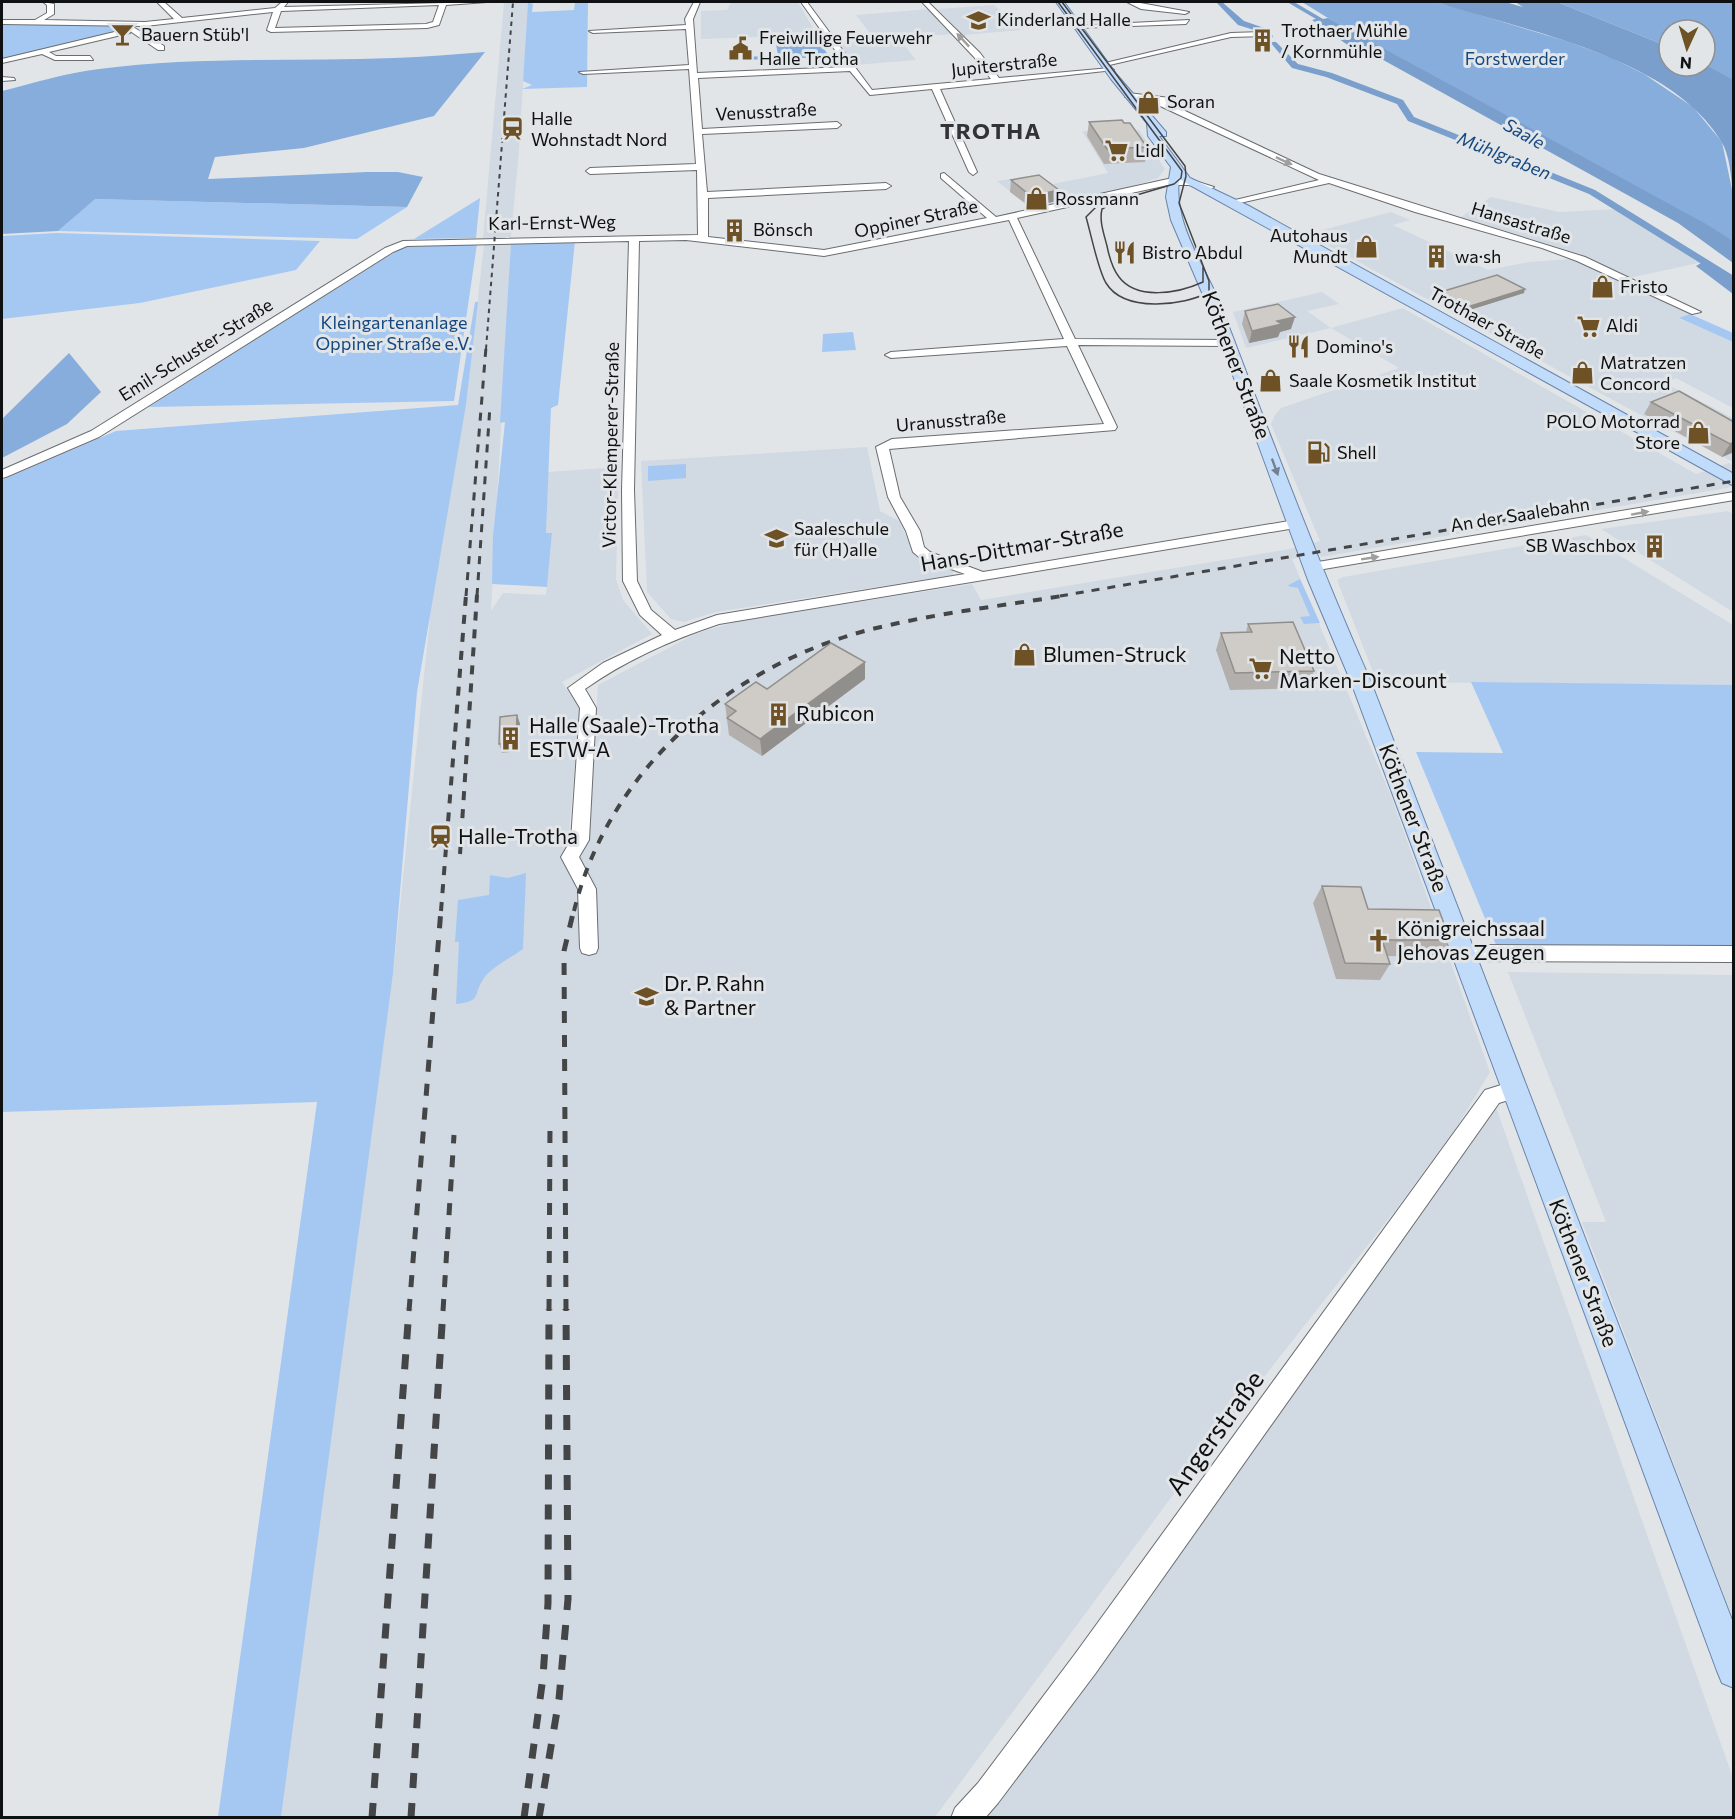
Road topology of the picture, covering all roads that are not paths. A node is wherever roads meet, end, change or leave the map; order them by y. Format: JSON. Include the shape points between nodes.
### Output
{"nodes":[{"id":1,"x":46,"y":2,"type":"edge"},
{"id":2,"x":160,"y":2,"type":"edge"},
{"id":3,"x":285,"y":2,"type":"edge"},
{"id":4,"x":484,"y":2,"type":"edge"},
{"id":5,"x":697,"y":2,"type":"edge"},
{"id":6,"x":804,"y":2,"type":"edge"},
{"id":7,"x":925,"y":2,"type":"edge"},
{"id":8,"x":1060,"y":2,"type":"edge"},
{"id":9,"x":1130,"y":2,"type":"edge"},
{"id":10,"x":443,"y":3,"type":"edge"},
{"id":11,"x":1141,"y":7,"type":"junction"},
{"id":12,"x":278,"y":9,"type":"junction"},
{"id":13,"x":1185,"y":12,"type":"dead end"},
{"id":14,"x":180,"y":20,"type":"junction"},
{"id":15,"x":2,"y":22,"type":"edge"},
{"id":16,"x":37,"y":22,"type":"junction"},
{"id":17,"x":1186,"y":22,"type":"dead end"},
{"id":18,"x":145,"y":24,"type":"junction"},
{"id":19,"x":1154,"y":24,"type":"junction"},
{"id":20,"x":1077,"y":26,"type":"junction"},
{"id":21,"x":690,"y":27,"type":"junction"},
{"id":22,"x":133,"y":29,"type":"junction"},
{"id":23,"x":593,"y":31,"type":"dead end"},
{"id":24,"x":1263,"y":34,"type":"dead end"},
{"id":25,"x":161,"y":48,"type":"dead end"},
{"id":26,"x":40,"y":52,"type":"junction"},
{"id":27,"x":90,"y":58,"type":"dead end"},
{"id":28,"x":2,"y":62,"type":"edge"},
{"id":29,"x":1107,"y":67,"type":"junction"},
{"id":30,"x":852,"y":69,"type":"junction"},
{"id":31,"x":584,"y":72,"type":"dead end"},
{"id":32,"x":693,"y":72,"type":"junction"},
{"id":33,"x":2,"y":79,"type":"edge"},
{"id":34,"x":11,"y":80,"type":"dead end"},
{"id":35,"x":997,"y":81,"type":"junction"},
{"id":36,"x":935,"y":87,"type":"junction"},
{"id":37,"x":1128,"y":95,"type":"junction"},
{"id":38,"x":1157,"y":98,"type":"junction"},
{"id":39,"x":1151,"y":124,"type":"junction"},
{"id":40,"x":1206,"y":124,"type":"junction"},
{"id":41,"x":837,"y":125,"type":"dead end"},
{"id":42,"x":697,"y":132,"type":"junction"},
{"id":43,"x":1255,"y":148,"type":"junction"},
{"id":44,"x":699,"y":167,"type":"junction"},
{"id":45,"x":1175,"y":169,"type":"junction"},
{"id":46,"x":1317,"y":169,"type":"junction"},
{"id":47,"x":590,"y":171,"type":"dead end"},
{"id":48,"x":973,"y":172,"type":"dead end"},
{"id":49,"x":1306,"y":172,"type":"junction"},
{"id":50,"x":944,"y":176,"type":"dead end"},
{"id":51,"x":1332,"y":180,"type":"junction"},
{"id":52,"x":1189,"y":182,"type":"junction"},
{"id":53,"x":886,"y":186,"type":"dead end"},
{"id":54,"x":1209,"y":187,"type":"junction"},
{"id":55,"x":1173,"y":188,"type":"junction"},
{"id":56,"x":704,"y":195,"type":"junction"},
{"id":57,"x":1228,"y":200,"type":"junction"},
{"id":58,"x":1011,"y":217,"type":"junction"},
{"id":59,"x":994,"y":220,"type":"junction"},
{"id":60,"x":634,"y":238,"type":"junction"},
{"id":61,"x":703,"y":238,"type":"junction"},
{"id":62,"x":403,"y":244,"type":"joint"},
{"id":63,"x":1696,"y":312,"type":"dead end"},
{"id":64,"x":1072,"y":342,"type":"junction"},
{"id":65,"x":1228,"y":343,"type":"junction"},
{"id":66,"x":891,"y":355,"type":"dead end"},
{"id":67,"x":2,"y":474,"type":"edge"},
{"id":68,"x":1734,"y":481,"type":"edge"},
{"id":69,"x":1734,"y":496,"type":"edge"},
{"id":70,"x":1295,"y":524,"type":"junction"},
{"id":71,"x":1312,"y":567,"type":"junction"},
{"id":72,"x":984,"y":577,"type":"junction"},
{"id":73,"x":673,"y":636,"type":"junction"},
{"id":74,"x":589,"y":948,"type":"dead end"},
{"id":75,"x":1464,"y":953,"type":"junction"},
{"id":76,"x":1734,"y":954,"type":"edge"},
{"id":77,"x":1514,"y":1090,"type":"junction"},
{"id":78,"x":1734,"y":1671,"type":"edge"},
{"id":79,"x":965,"y":1818,"type":"edge"}],
"edges":[{"from":1,"to":16,"type":"street","via":[[51,4],[50,14]]},
{"from":2,"to":14,"type":"street"},
{"from":3,"to":12,"type":"street"},
{"from":4,"to":10,"type":"street"},
{"from":5,"to":21,"type":"street","via":[[689,19]]},
{"from":6,"to":30,"type":"street","name":"Jupiterstraße"},
{"from":35,"to":7,"type":"street","one_way":true},
{"from":8,"to":20,"type":"main road","name":"Trothaer Straße"},
{"from":9,"to":11,"type":"street"},
{"from":10,"to":12,"type":"street"},
{"from":10,"to":12,"type":"street","via":[[432,25],[350,29],[273,31],[270,29]]},
{"from":11,"to":13,"type":"street"},
{"from":11,"to":19,"type":"street"},
{"from":12,"to":14,"type":"street"},
{"from":14,"to":18,"type":"street"},
{"from":15,"to":16,"type":"street"},
{"from":16,"to":18,"type":"street"},
{"from":17,"to":19,"type":"street"},
{"from":18,"to":22,"type":"street"},
{"from":19,"to":20,"type":"street"},
{"from":20,"to":29,"type":"main road","name":"Trothaer Straße"},
{"from":21,"to":23,"type":"street"},
{"from":21,"to":32,"type":"street"},
{"from":22,"to":25,"type":"street"},
{"from":22,"to":26,"type":"street"},
{"from":24,"to":29,"type":"street","name":"Jupiterstraße","via":[[1231,35]]},
{"from":26,"to":27,"type":"street","via":[[55,57]]},
{"from":26,"to":28,"type":"street"},
{"from":29,"to":35,"type":"street","name":"Jupiterstraße"},
{"from":29,"to":37,"type":"main road","name":"Trothaer Straße"},
{"from":30,"to":32,"type":"street"},
{"from":30,"to":36,"type":"street","name":"Jupiterstraße","via":[[870,93]]},
{"from":31,"to":32,"type":"street"},
{"from":32,"to":42,"type":"street"},
{"from":33,"to":34,"type":"street"},
{"from":35,"to":36,"type":"street","name":"Jupiterstraße"},
{"from":36,"to":48,"type":"street"},
{"from":37,"to":38,"type":"street"},
{"from":37,"to":39,"type":"main road","name":"Trothaer Straße"},
{"from":38,"to":40,"type":"street"},
{"from":38,"to":40,"type":"street","via":[[1224,121]]},
{"from":39,"to":45,"type":"main road","name":"Trothaer Straße","via":[[1153,136]]},
{"from":39,"to":54,"type":"main road","name":"Trothaer Straße","via":[[1191,172]]},
{"from":40,"to":43,"type":"street"},
{"from":41,"to":42,"type":"street","name":"Venusstraße"},
{"from":42,"to":44,"type":"street"},
{"from":43,"to":46,"type":"street","via":[[1273,144]]},
{"from":43,"to":49,"type":"street","one_way":true},
{"from":44,"to":47,"type":"street"},
{"from":44,"to":56,"type":"street"},
{"from":45,"to":52,"type":"main road","name":"Trothaer Straße"},
{"from":45,"to":55,"type":"main road","name":"Köthener Straße"},
{"from":46,"to":49,"type":"street"},
{"from":46,"to":51,"type":"street"},
{"from":49,"to":51,"type":"street"},
{"from":50,"to":59,"type":"street"},
{"from":51,"to":57,"type":"street"},
{"from":51,"to":63,"type":"street","name":"Hansastraße","via":[[1418,210],[1563,252]]},
{"from":52,"to":54,"type":"street","name":"Oppiner Straße"},
{"from":52,"to":55,"type":"street","name":"Oppiner Straße"},
{"from":52,"to":57,"type":"main road","name":"Trothaer Straße"},
{"from":53,"to":56,"type":"street"},
{"from":54,"to":57,"type":"main road","name":"Trothaer Straße"},
{"from":55,"to":58,"type":"street","name":"Oppiner Straße","via":[[1135,190]]},
{"from":55,"to":65,"type":"main road","name":"Köthener Straße","via":[[1201,278]]},
{"from":56,"to":61,"type":"street"},
{"from":57,"to":68,"type":"main road","name":"Trothaer Straße"},
{"from":58,"to":59,"type":"street","name":"Oppiner Straße"},
{"from":58,"to":64,"type":"street","name":"Uranusstraße"},
{"from":59,"to":61,"type":"street","name":"Oppiner Straße","via":[[824,253]]},
{"from":60,"to":61,"type":"street","name":"Karl-Ernst-Weg"},
{"from":60,"to":62,"type":"street","name":"Karl-Ernst-Weg"},
{"from":60,"to":73,"type":"street","name":"Victor-Klemperer-Straße","via":[[628,490],[630,581],[645,612]]},
{"from":62,"to":67,"type":"street","name":"Emil-Schuster-Straße","via":[[96,434]]},
{"from":64,"to":65,"type":"street"},
{"from":64,"to":66,"type":"street"},
{"from":64,"to":72,"type":"street","name":"Uranusstraße","via":[[1111,427],[892,443],[882,447],[894,497],[913,531],[918,549]]},
{"from":65,"to":70,"type":"main road","name":"Köthener Straße","one_way":true},
{"from":71,"to":69,"type":"street","name":"An der Saalebahn","one_way":true},
{"from":70,"to":71,"type":"main road","name":"Köthener Straße"},
{"from":70,"to":72,"type":"street","name":"Hans-Dittmar-Straße"},
{"from":71,"to":75,"type":"main road","name":"Köthener Straße","via":[[1361,682]]},
{"from":72,"to":73,"type":"street","name":"Hans-Dittmar-Straße","via":[[717,620]]},
{"from":73,"to":74,"type":"street","name":"Hans-Dittmar-Straße","via":[[590,677],[576,688],[588,708],[580,840],[570,857],[587,889]]},
{"from":75,"to":76,"type":"street"},
{"from":75,"to":77,"type":"main road","name":"Köthener Straße"},
{"from":77,"to":78,"type":"main road","name":"Köthener Straße"},
{"from":77,"to":79,"type":"street","name":"Angerstraße","via":[[1492,1096],[1092,1655]]}]}
